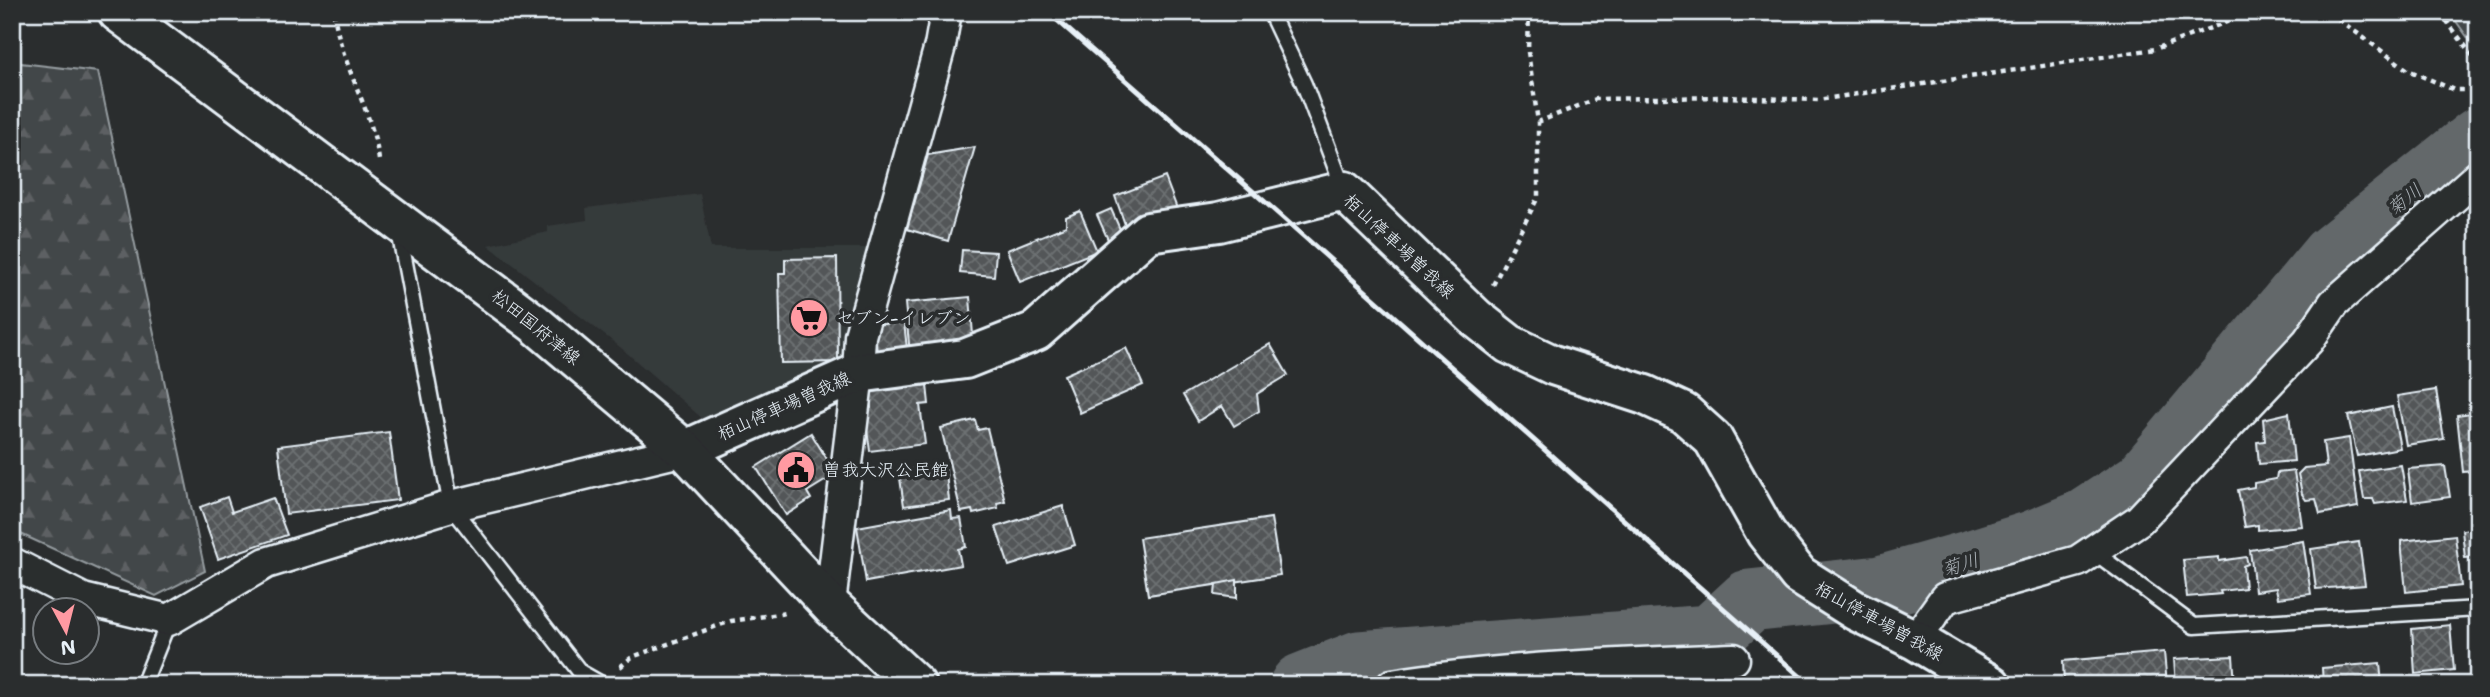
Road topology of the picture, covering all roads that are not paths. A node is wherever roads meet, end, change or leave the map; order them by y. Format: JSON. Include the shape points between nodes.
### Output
{"nodes":[{"id":1,"x":118,"y":12,"type":"edge"},
{"id":2,"x":946,"y":12,"type":"edge"},
{"id":3,"x":1270,"y":12,"type":"edge"},
{"id":4,"x":2478,"y":176,"type":"edge"},
{"id":5,"x":1344,"y":191,"type":"junction"},
{"id":6,"x":387,"y":213,"type":"junction"},
{"id":7,"x":858,"y":373,"type":"junction"},
{"id":8,"x":685,"y":450,"type":"junction"},
{"id":9,"x":451,"y":506,"type":"junction"},
{"id":10,"x":2093,"y":551,"type":"junction"},
{"id":11,"x":12,"y":563,"type":"edge"},
{"id":12,"x":831,"y":606,"type":"junction"},
{"id":13,"x":2478,"y":609,"type":"edge"},
{"id":14,"x":169,"y":620,"type":"junction"},
{"id":15,"x":1915,"y":640,"type":"junction"},
{"id":16,"x":1734,"y":659,"type":"dead end"},
{"id":17,"x":602,"y":683,"type":"edge"},
{"id":18,"x":144,"y":685,"type":"edge"},
{"id":19,"x":916,"y":685,"type":"edge"},
{"id":20,"x":1392,"y":685,"type":"edge"},
{"id":21,"x":1991,"y":685,"type":"edge"}],
"edges":[{"from":1,"to":6,"type":"main road","name":"松田国府津線"},
{"from":2,"to":7,"type":"street","via":[[860,336]]},
{"from":3,"to":5,"type":"lane","via":[[1304,84]]},
{"from":4,"to":10,"type":"street","via":[[2334,303],[2308,341],[2139,520]]},
{"from":5,"to":7,"type":"main road","name":"栢山停車場曽我線","via":[[1219,222],[1148,232],[1036,331],[965,359]]},
{"from":5,"to":15,"type":"main road","name":"栢山停車場曽我線","via":[[1508,344],[1684,413],[1713,439],[1766,533],[1799,575]]},
{"from":6,"to":8,"type":"main road","name":"松田国府津線","via":[[534,323]]},
{"from":6,"to":9,"type":"lane"},
{"from":7,"to":8,"type":"main road","name":"栢山停車場曽我線"},
{"from":7,"to":12,"type":"street"},
{"from":8,"to":9,"type":"street"},
{"from":8,"to":12,"type":"main road","name":"松田国府津線"},
{"from":9,"to":14,"type":"street","via":[[266,563]]},
{"from":9,"to":17,"type":"lane","via":[[580,672]]},
{"from":10,"to":13,"type":"lane","via":[[2194,626]]},
{"from":10,"to":15,"type":"street","via":[[2078,561],[1945,598]]},
{"from":11,"to":14,"type":"street","via":[[83,599]]},
{"from":12,"to":19,"type":"main road","name":"松田国府津線"},
{"from":14,"to":18,"type":"lane"},
{"from":15,"to":21,"type":"main road","name":"栢山停車場曽我線"},
{"from":16,"to":20,"type":"street","via":[[1459,676]]}]}
